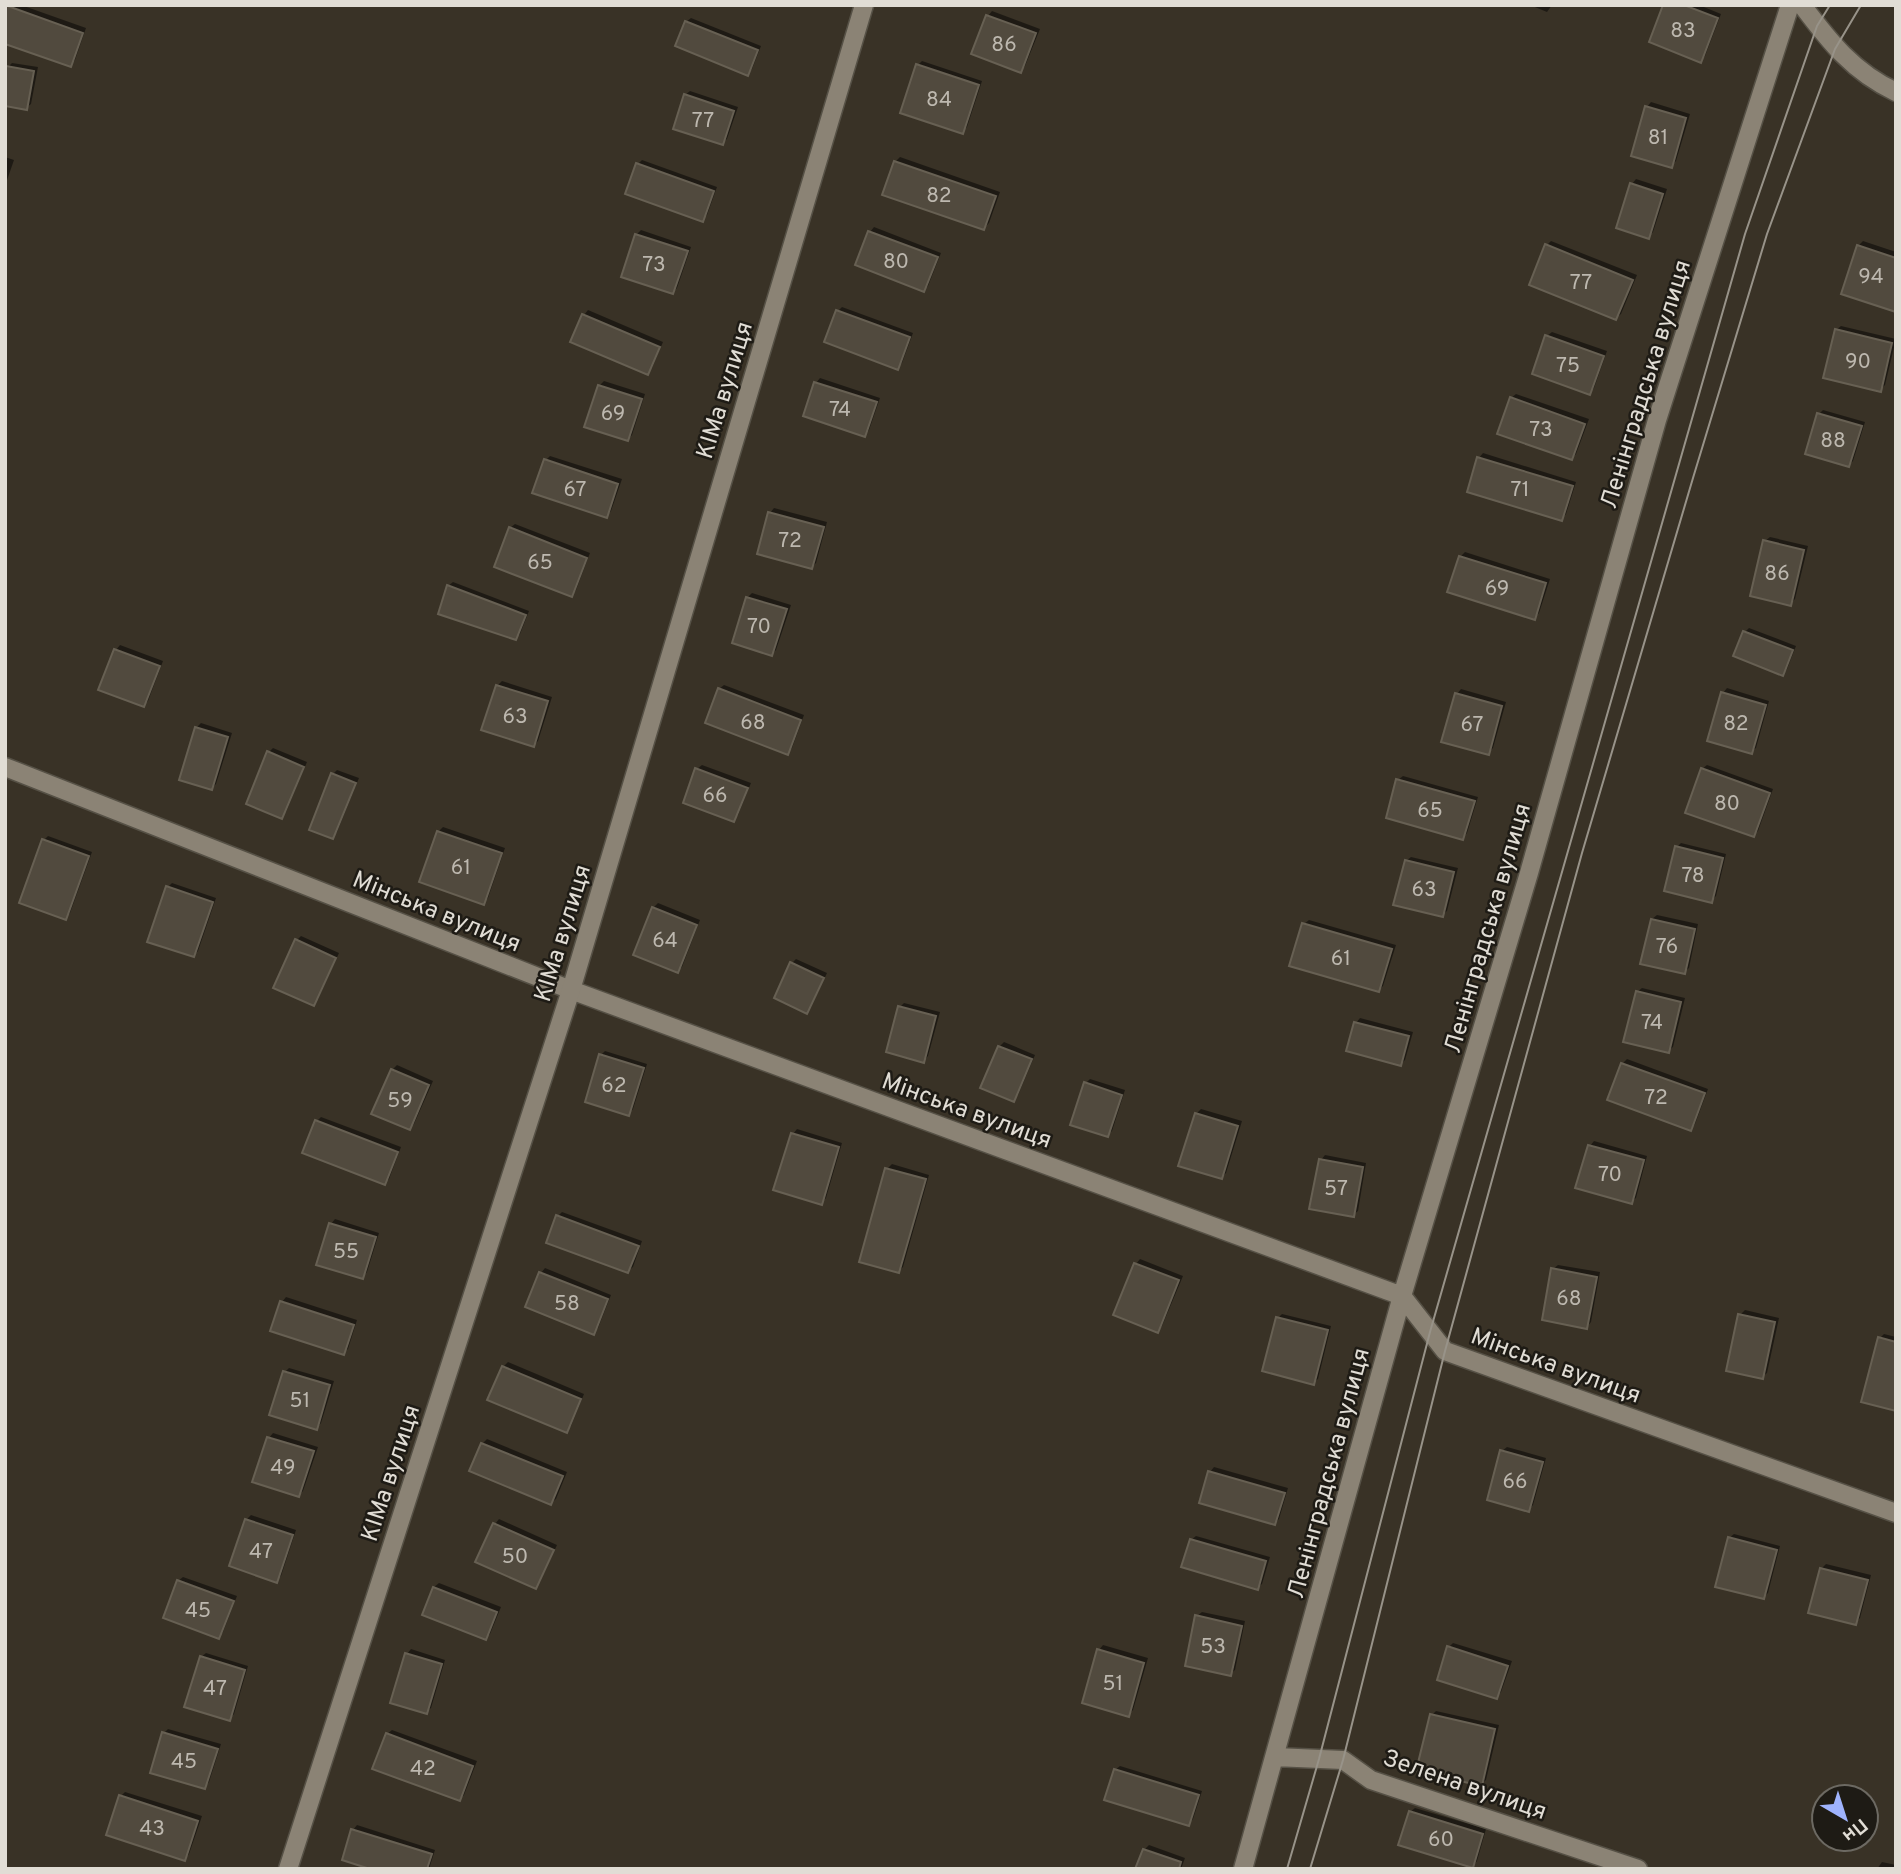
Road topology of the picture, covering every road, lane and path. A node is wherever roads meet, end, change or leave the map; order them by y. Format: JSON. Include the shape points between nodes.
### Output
{"nodes":[{"id":1,"x":864,"y":5,"type":"edge"},
{"id":2,"x":1790,"y":5,"type":"edge"},
{"id":3,"x":1802,"y":5,"type":"edge"},
{"id":4,"x":1896,"y":92,"type":"edge"},
{"id":5,"x":5,"y":767,"type":"edge"},
{"id":6,"x":571,"y":990,"type":"junction"},
{"id":7,"x":1402,"y":1296,"type":"junction"},
{"id":8,"x":1896,"y":1513,"type":"edge"},
{"id":9,"x":1275,"y":1757,"type":"junction"},
{"id":10,"x":288,"y":1869,"type":"edge"},
{"id":11,"x":1243,"y":1869,"type":"edge"},
{"id":12,"x":1639,"y":1869,"type":"edge"}],
"edges":[{"from":1,"to":6,"type":"street","name":"КІМа вулиця"},
{"from":2,"to":7,"type":"street","name":"Ленінградська вулиця","via":[[1657,420],[1529,873]]},
{"from":3,"to":4,"type":"street","via":[[1835,49]]},
{"from":5,"to":6,"type":"street","name":"Мінська вулиця"},
{"from":6,"to":7,"type":"street","name":"Мінська вулиця"},
{"from":6,"to":10,"type":"street","name":"КІМа вулиця"},
{"from":7,"to":8,"type":"street","name":"Мінська вулиця","via":[[1445,1351]]},
{"from":7,"to":9,"type":"street","name":"Ленінградська вулиця"},
{"from":9,"to":11,"type":"street","name":"Ленінградська вулиця"},
{"from":9,"to":12,"type":"street","name":"Зелена вулиця","via":[[1343,1760],[1371,1780]]}]}
